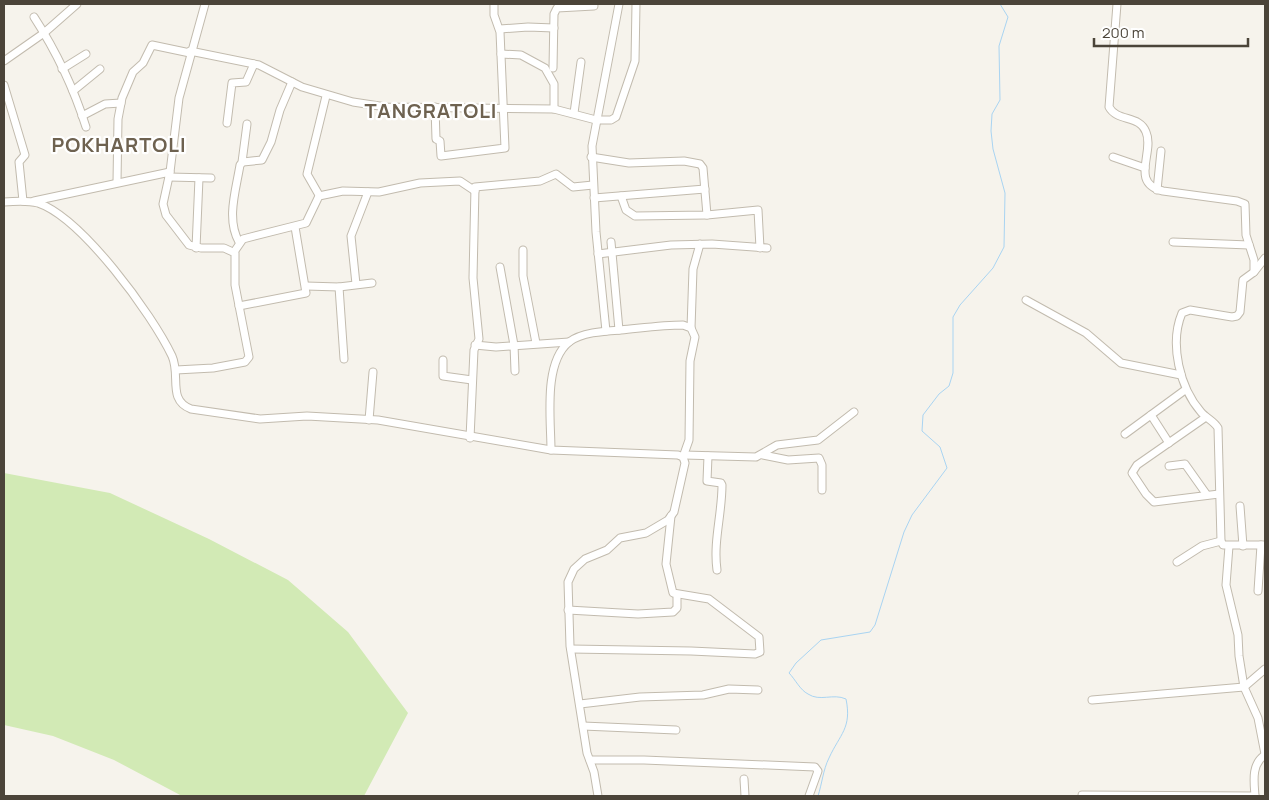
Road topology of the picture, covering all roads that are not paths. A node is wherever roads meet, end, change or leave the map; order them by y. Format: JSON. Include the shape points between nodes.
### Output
{"nodes":[{"id":1,"x":77,"y":4,"type":"edge"},
{"id":2,"x":205,"y":4,"type":"edge"},
{"id":3,"x":494,"y":4,"type":"edge"},
{"id":4,"x":619,"y":4,"type":"edge"},
{"id":5,"x":636,"y":4,"type":"edge"},
{"id":6,"x":1117,"y":4,"type":"edge"},
{"id":7,"x":594,"y":6,"type":"dead end"},
{"id":8,"x":34,"y":17,"type":"dead end"},
{"id":9,"x":554,"y":28,"type":"junction"},
{"id":10,"x":500,"y":29,"type":"junction"},
{"id":11,"x":44,"y":33,"type":"junction"},
{"id":12,"x":190,"y":52,"type":"junction"},
{"id":13,"x":86,"y":54,"type":"dead end"},
{"id":14,"x":501,"y":54,"type":"junction"},
{"id":15,"x":4,"y":61,"type":"edge"},
{"id":16,"x":581,"y":62,"type":"dead end"},
{"id":17,"x":254,"y":64,"type":"junction"},
{"id":18,"x":554,"y":68,"type":"dead end"},
{"id":19,"x":62,"y":69,"type":"junction"},
{"id":20,"x":100,"y":69,"type":"dead end"},
{"id":21,"x":292,"y":82,"type":"junction"},
{"id":22,"x":4,"y":85,"type":"edge"},
{"id":23,"x":73,"y":91,"type":"junction"},
{"id":24,"x":326,"y":96,"type":"junction"},
{"id":25,"x":121,"y":102,"type":"junction"},
{"id":26,"x":435,"y":107,"type":"junction"},
{"id":27,"x":502,"y":108,"type":"junction"},
{"id":28,"x":554,"y":109,"type":"junction"},
{"id":29,"x":574,"y":113,"type":"junction"},
{"id":30,"x":82,"y":116,"type":"junction"},
{"id":31,"x":596,"y":120,"type":"junction"},
{"id":32,"x":227,"y":123,"type":"dead end"},
{"id":33,"x":248,"y":124,"type":"dead end"},
{"id":34,"x":86,"y":127,"type":"dead end"},
{"id":35,"x":1161,"y":151,"type":"dead end"},
{"id":36,"x":591,"y":157,"type":"junction"},
{"id":37,"x":1112,"y":157,"type":"dead end"},
{"id":38,"x":242,"y":162,"type":"junction"},
{"id":39,"x":1145,"y":168,"type":"junction"},
{"id":40,"x":170,"y":175,"type":"junction"},
{"id":41,"x":199,"y":178,"type":"junction"},
{"id":42,"x":211,"y":178,"type":"dead end"},
{"id":43,"x":117,"y":182,"type":"junction"},
{"id":44,"x":593,"y":185,"type":"junction"},
{"id":45,"x":705,"y":189,"type":"junction"},
{"id":46,"x":1157,"y":190,"type":"junction"},
{"id":47,"x":475,"y":191,"type":"junction"},
{"id":48,"x":368,"y":192,"type":"junction"},
{"id":49,"x":320,"y":195,"type":"junction"},
{"id":50,"x":621,"y":196,"type":"junction"},
{"id":51,"x":594,"y":198,"type":"junction"},
{"id":52,"x":4,"y":202,"type":"edge"},
{"id":53,"x":27,"y":202,"type":"junction"},
{"id":54,"x":707,"y":214,"type":"junction"},
{"id":55,"x":295,"y":226,"type":"junction"},
{"id":56,"x":239,"y":242,"type":"junction"},
{"id":57,"x":611,"y":242,"type":"dead end"},
{"id":58,"x":1173,"y":242,"type":"dead end"},
{"id":59,"x":700,"y":244,"type":"junction"},
{"id":60,"x":1249,"y":245,"type":"junction"},
{"id":61,"x":196,"y":248,"type":"junction"},
{"id":62,"x":523,"y":250,"type":"dead end"},
{"id":63,"x":234,"y":252,"type":"junction"},
{"id":64,"x":612,"y":253,"type":"junction"},
{"id":65,"x":598,"y":254,"type":"junction"},
{"id":66,"x":1265,"y":258,"type":"edge"},
{"id":67,"x":500,"y":268,"type":"dead end"},
{"id":68,"x":1254,"y":272,"type":"junction"},
{"id":69,"x":372,"y":282,"type":"dead end"},
{"id":70,"x":356,"y":284,"type":"junction"},
{"id":71,"x":306,"y":286,"type":"junction"},
{"id":72,"x":339,"y":286,"type":"junction"},
{"id":73,"x":1026,"y":300,"type":"dead end"},
{"id":74,"x":239,"y":306,"type":"junction"},
{"id":75,"x":691,"y":328,"type":"junction"},
{"id":76,"x":619,"y":330,"type":"junction"},
{"id":77,"x":606,"y":331,"type":"junction"},
{"id":78,"x":569,"y":342,"type":"junction"},
{"id":79,"x":536,"y":343,"type":"junction"},
{"id":80,"x":514,"y":345,"type":"junction"},
{"id":81,"x":475,"y":346,"type":"junction"},
{"id":82,"x":344,"y":359,"type":"dead end"},
{"id":83,"x":443,"y":360,"type":"dead end"},
{"id":84,"x":176,"y":370,"type":"junction"},
{"id":85,"x":515,"y":371,"type":"dead end"},
{"id":86,"x":373,"y":372,"type":"dead end"},
{"id":87,"x":1181,"y":376,"type":"junction"},
{"id":88,"x":472,"y":380,"type":"junction"},
{"id":89,"x":1186,"y":390,"type":"junction"},
{"id":90,"x":854,"y":412,"type":"dead end"},
{"id":91,"x":1151,"y":415,"type":"junction"},
{"id":92,"x":1206,"y":417,"type":"junction"},
{"id":93,"x":370,"y":420,"type":"junction"},
{"id":94,"x":1125,"y":434,"type":"dead end"},
{"id":95,"x":470,"y":438,"type":"junction"},
{"id":96,"x":1168,"y":443,"type":"junction"},
{"id":97,"x":551,"y":450,"type":"junction"},
{"id":98,"x":762,"y":455,"type":"junction"},
{"id":99,"x":684,"y":456,"type":"junction"},
{"id":100,"x":708,"y":456,"type":"junction"},
{"id":101,"x":1169,"y":466,"type":"dead end"},
{"id":102,"x":822,"y":490,"type":"dead end"},
{"id":103,"x":1219,"y":494,"type":"junction"},
{"id":104,"x":1207,"y":496,"type":"junction"},
{"id":105,"x":1240,"y":506,"type":"dead end"},
{"id":106,"x":671,"y":516,"type":"junction"},
{"id":107,"x":1221,"y":541,"type":"junction"},
{"id":108,"x":1263,"y":545,"type":"edge"},
{"id":109,"x":1229,"y":546,"type":"junction"},
{"id":110,"x":1244,"y":546,"type":"junction"},
{"id":111,"x":1177,"y":562,"type":"dead end"},
{"id":112,"x":717,"y":570,"type":"dead end"},
{"id":113,"x":1258,"y":591,"type":"dead end"},
{"id":114,"x":677,"y":595,"type":"junction"},
{"id":115,"x":568,"y":610,"type":"junction"},
{"id":116,"x":571,"y":649,"type":"junction"},
{"id":117,"x":1265,"y":669,"type":"edge"},
{"id":118,"x":1244,"y":687,"type":"junction"},
{"id":119,"x":758,"y":690,"type":"dead end"},
{"id":120,"x":1092,"y":700,"type":"dead end"},
{"id":121,"x":580,"y":704,"type":"junction"},
{"id":122,"x":584,"y":726,"type":"junction"},
{"id":123,"x":676,"y":730,"type":"dead end"},
{"id":124,"x":1265,"y":755,"type":"edge"},
{"id":125,"x":590,"y":760,"type":"junction"},
{"id":126,"x":744,"y":780,"type":"dead end"},
{"id":127,"x":597,"y":795,"type":"edge"},
{"id":128,"x":1082,"y":795,"type":"edge"},
{"id":129,"x":745,"y":796,"type":"edge"},
{"id":130,"x":809,"y":796,"type":"edge"},
{"id":131,"x":1255,"y":796,"type":"edge"}],
"edges":[{"from":1,"to":11,"type":"street"},
{"from":2,"to":12,"type":"street"},
{"from":3,"to":10,"type":"street","via":[[494,16]]},
{"from":4,"to":31,"type":"street"},
{"from":5,"to":31,"type":"street","via":[[636,52],[631,75],[615,118]]},
{"from":6,"to":39,"type":"street","via":[[1110,107],[1116,115],[1144,126],[1148,137]]},
{"from":7,"to":9,"type":"street","via":[[557,8]]},
{"from":8,"to":11,"type":"street"},
{"from":9,"to":10,"type":"street"},
{"from":9,"to":18,"type":"street"},
{"from":10,"to":14,"type":"street"},
{"from":11,"to":15,"type":"street"},
{"from":11,"to":19,"type":"street"},
{"from":12,"to":17,"type":"street"},
{"from":12,"to":25,"type":"street","via":[[152,46],[143,63],[132,72]]},
{"from":12,"to":40,"type":"street","via":[[175,116]]},
{"from":13,"to":19,"type":"street"},
{"from":14,"to":27,"type":"street"},
{"from":14,"to":28,"type":"street","via":[[521,55],[546,68],[554,84]]},
{"from":16,"to":29,"type":"street"},
{"from":17,"to":21,"type":"street"},
{"from":17,"to":32,"type":"street","via":[[246,82],[232,83]]},
{"from":19,"to":23,"type":"street"},
{"from":20,"to":23,"type":"street"},
{"from":21,"to":24,"type":"street"},
{"from":21,"to":38,"type":"street","via":[[262,160]]},
{"from":22,"to":53,"type":"street","via":[[25,156],[19,162]]},
{"from":23,"to":30,"type":"street"},
{"from":24,"to":26,"type":"street","via":[[370,105]]},
{"from":24,"to":49,"type":"street","via":[[308,174]]},
{"from":25,"to":30,"type":"street","via":[[105,104]]},
{"from":25,"to":43,"type":"street"},
{"from":26,"to":27,"type":"street"},
{"from":26,"to":27,"type":"street","via":[[436,140],[440,141],[442,156],[504,149]]},
{"from":27,"to":28,"type":"street"},
{"from":28,"to":29,"type":"street"},
{"from":29,"to":31,"type":"street"},
{"from":30,"to":34,"type":"street"},
{"from":31,"to":36,"type":"street"},
{"from":33,"to":38,"type":"street"},
{"from":35,"to":46,"type":"street"},
{"from":36,"to":44,"type":"street"},
{"from":36,"to":45,"type":"street","via":[[629,163],[693,162],[702,166]]},
{"from":37,"to":39,"type":"street"},
{"from":38,"to":56,"type":"street","via":[[231,219]]},
{"from":39,"to":46,"type":"street","via":[[1147,181]]},
{"from":40,"to":41,"type":"street"},
{"from":40,"to":43,"type":"street"},
{"from":40,"to":61,"type":"street","via":[[163,200],[166,215],[186,243]]},
{"from":41,"to":42,"type":"street"},
{"from":41,"to":61,"type":"street"},
{"from":43,"to":53,"type":"street"},
{"from":44,"to":47,"type":"street","via":[[573,187],[556,174],[540,181],[477,186]]},
{"from":44,"to":51,"type":"street"},
{"from":45,"to":50,"type":"street"},
{"from":45,"to":54,"type":"street"},
{"from":46,"to":60,"type":"street","via":[[1242,202],[1246,208]]},
{"from":47,"to":48,"type":"street","via":[[460,181],[420,183]]},
{"from":47,"to":81,"type":"street","via":[[473,270],[479,338]]},
{"from":48,"to":49,"type":"street","via":[[343,191]]},
{"from":48,"to":70,"type":"street","via":[[351,236]]},
{"from":49,"to":55,"type":"street","via":[[307,222]]},
{"from":50,"to":51,"type":"street"},
{"from":50,"to":54,"type":"street","via":[[626,210],[636,216]]},
{"from":51,"to":65,"type":"street"},
{"from":52,"to":53,"type":"street"},
{"from":53,"to":84,"type":"street","via":[[45,207],[65,220],[102,256],[138,301],[164,342]]},
{"from":54,"to":59,"type":"street","via":[[758,210],[764,248]]},
{"from":55,"to":56,"type":"street"},
{"from":55,"to":71,"type":"street"},
{"from":56,"to":63,"type":"street"},
{"from":57,"to":64,"type":"street"},
{"from":58,"to":60,"type":"street"},
{"from":59,"to":64,"type":"street","via":[[646,247]]},
{"from":59,"to":75,"type":"street","via":[[693,269]]},
{"from":60,"to":68,"type":"street"},
{"from":61,"to":63,"type":"street","via":[[221,247]]},
{"from":62,"to":79,"type":"street","via":[[523,276]]},
{"from":63,"to":74,"type":"street","via":[[234,280]]},
{"from":64,"to":65,"type":"street"},
{"from":64,"to":76,"type":"street"},
{"from":65,"to":77,"type":"street"},
{"from":66,"to":68,"type":"street"},
{"from":67,"to":80,"type":"street"},
{"from":68,"to":87,"type":"street","via":[[1243,280],[1240,312],[1236,316],[1190,310],[1182,313],[1177,347]]},
{"from":69,"to":70,"type":"street"},
{"from":70,"to":72,"type":"street"},
{"from":71,"to":72,"type":"street"},
{"from":71,"to":74,"type":"street","via":[[305,294]]},
{"from":72,"to":82,"type":"street"},
{"from":73,"to":87,"type":"street","via":[[1086,332],[1121,363]]},
{"from":74,"to":84,"type":"street","via":[[249,354],[247,361]]},
{"from":75,"to":76,"type":"street","via":[[680,325]]},
{"from":75,"to":99,"type":"street","via":[[695,337],[690,361],[689,440]]},
{"from":76,"to":77,"type":"street"},
{"from":77,"to":78,"type":"street"},
{"from":78,"to":79,"type":"street"},
{"from":78,"to":97,"type":"street","via":[[557,361],[552,378]]},
{"from":79,"to":80,"type":"street"},
{"from":80,"to":81,"type":"street"},
{"from":80,"to":85,"type":"street"},
{"from":81,"to":88,"type":"street"},
{"from":83,"to":88,"type":"street","via":[[443,376]]},
{"from":84,"to":93,"type":"street","via":[[177,398],[191,409],[260,419],[308,416]]},
{"from":86,"to":93,"type":"street"},
{"from":87,"to":89,"type":"street"},
{"from":88,"to":95,"type":"street"},
{"from":89,"to":91,"type":"street"},
{"from":89,"to":92,"type":"street"},
{"from":90,"to":98,"type":"street","via":[[818,440],[777,446]]},
{"from":91,"to":94,"type":"street"},
{"from":91,"to":96,"type":"street"},
{"from":92,"to":96,"type":"street"},
{"from":92,"to":103,"type":"street","via":[[1215,424],[1220,435]]},
{"from":93,"to":95,"type":"street"},
{"from":95,"to":97,"type":"street"},
{"from":96,"to":104,"type":"street","via":[[1132,469],[1133,476],[1146,494],[1154,502]]},
{"from":97,"to":99,"type":"street"},
{"from":98,"to":100,"type":"street"},
{"from":98,"to":102,"type":"street","via":[[788,460],[819,458]]},
{"from":99,"to":100,"type":"street"},
{"from":99,"to":106,"type":"street"},
{"from":100,"to":112,"type":"street","via":[[707,481],[722,485],[714,552]]},
{"from":101,"to":104,"type":"street","via":[[1185,464]]},
{"from":103,"to":104,"type":"street"},
{"from":103,"to":107,"type":"street"},
{"from":105,"to":110,"type":"street"},
{"from":106,"to":114,"type":"street","via":[[666,564],[672,591]]},
{"from":106,"to":115,"type":"street","via":[[654,530],[620,538],[607,550],[579,563],[568,582]]},
{"from":107,"to":109,"type":"street"},
{"from":107,"to":111,"type":"street","via":[[1202,546]]},
{"from":108,"to":110,"type":"street"},
{"from":108,"to":113,"type":"street"},
{"from":109,"to":110,"type":"street"},
{"from":109,"to":118,"type":"street","via":[[1226,585],[1238,635]]},
{"from":114,"to":115,"type":"street","via":[[677,608],[673,612],[638,614]]},
{"from":114,"to":116,"type":"street","via":[[704,597],[713,602],[759,637],[760,652]]},
{"from":115,"to":116,"type":"street"},
{"from":116,"to":121,"type":"street"},
{"from":117,"to":118,"type":"street"},
{"from":118,"to":120,"type":"street"},
{"from":118,"to":124,"type":"street","via":[[1258,718]]},
{"from":119,"to":121,"type":"street","via":[[729,689],[703,695],[640,697]]},
{"from":121,"to":122,"type":"street"},
{"from":122,"to":123,"type":"street"},
{"from":122,"to":125,"type":"street"},
{"from":124,"to":131,"type":"street","via":[[1254,772]]},
{"from":125,"to":127,"type":"street"},
{"from":125,"to":130,"type":"street","via":[[815,767],[818,771]]},
{"from":126,"to":129,"type":"street"},
{"from":128,"to":131,"type":"street"}]}
